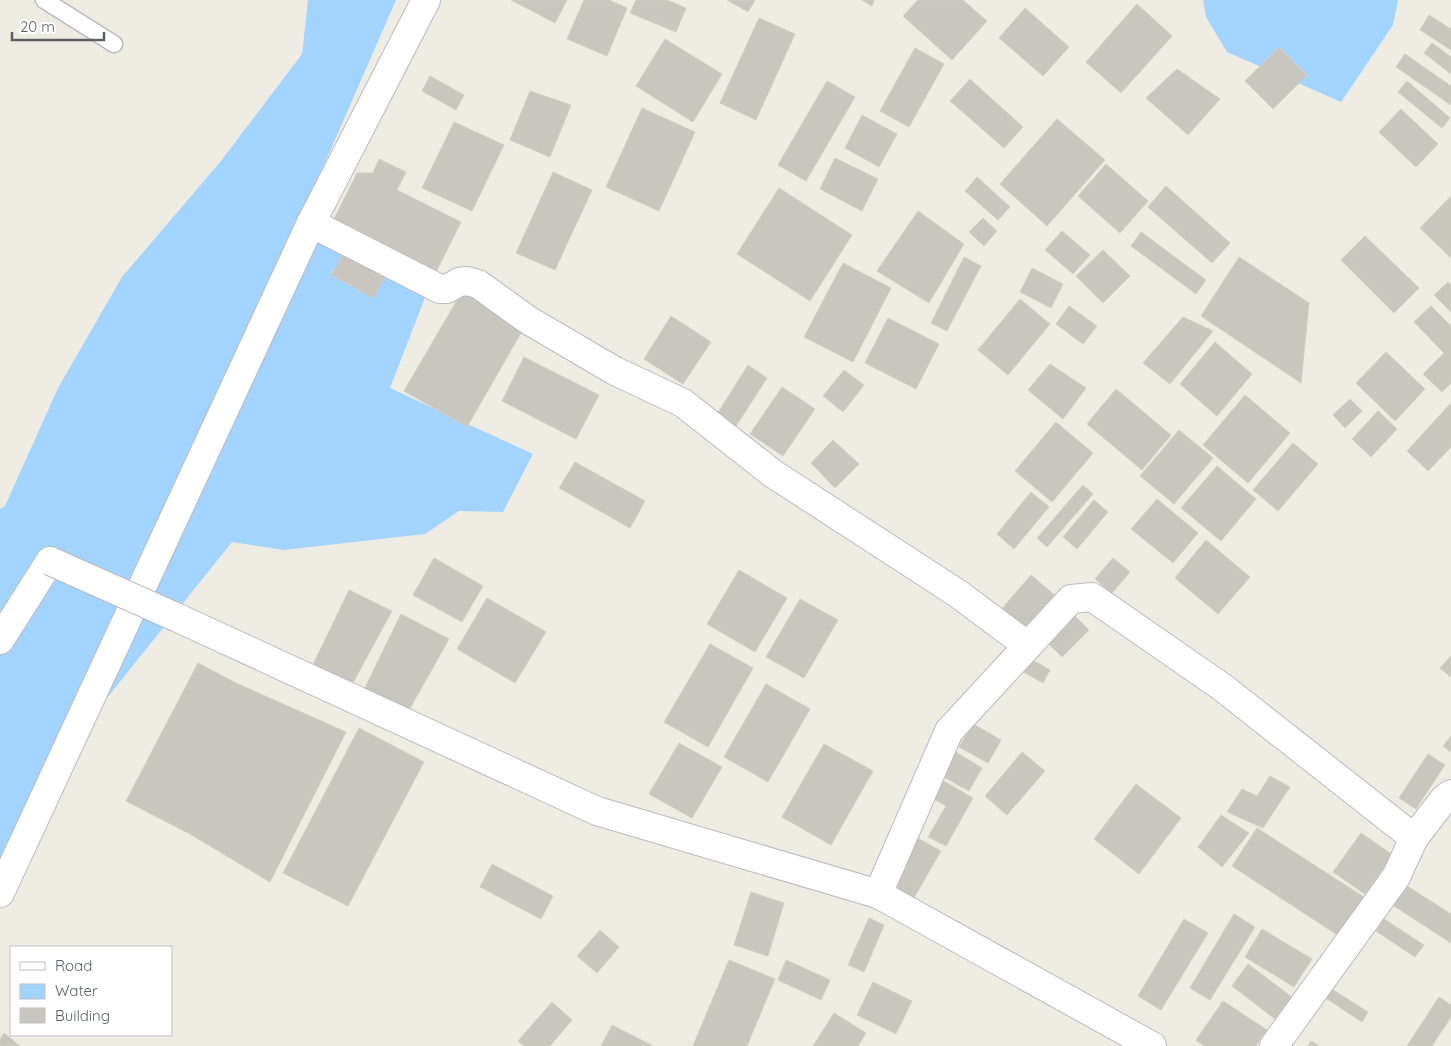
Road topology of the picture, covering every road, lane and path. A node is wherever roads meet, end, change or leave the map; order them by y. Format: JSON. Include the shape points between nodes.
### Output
{"nodes":[{"id":1,"x":44,"y":0,"type":"edge"},
{"id":2,"x":426,"y":0,"type":"edge"},
{"id":3,"x":114,"y":44,"type":"dead end"},
{"id":4,"x":311,"y":222,"type":"junction"},
{"id":5,"x":0,"y":640,"type":"edge"},
{"id":6,"x":1028,"y":646,"type":"junction"},
{"id":7,"x":1451,"y":794,"type":"edge"},
{"id":8,"x":1414,"y":838,"type":"junction"},
{"id":9,"x":0,"y":892,"type":"edge"},
{"id":10,"x":878,"y":894,"type":"junction"},
{"id":11,"x":1152,"y":1046,"type":"edge"},
{"id":12,"x":1274,"y":1046,"type":"edge"}],
"edges":[{"from":1,"to":3,"type":"lane"},
{"from":2,"to":4,"type":"street"},
{"from":4,"to":6,"type":"street","via":[[440,289],[459,282],[478,284],[528,320],[615,371],[683,403],[772,473],[957,593]]},
{"from":4,"to":9,"type":"street"},
{"from":5,"to":10,"type":"street","bridge":true,"via":[[50,561],[597,811]]},
{"from":6,"to":8,"type":"street","via":[[1071,599],[1092,597],[1222,687]]},
{"from":6,"to":10,"type":"street","via":[[949,732]]},
{"from":7,"to":8,"type":"street","via":[[1444,798]]},
{"from":8,"to":12,"type":"street","via":[[1396,877]]},
{"from":10,"to":11,"type":"street"}]}
